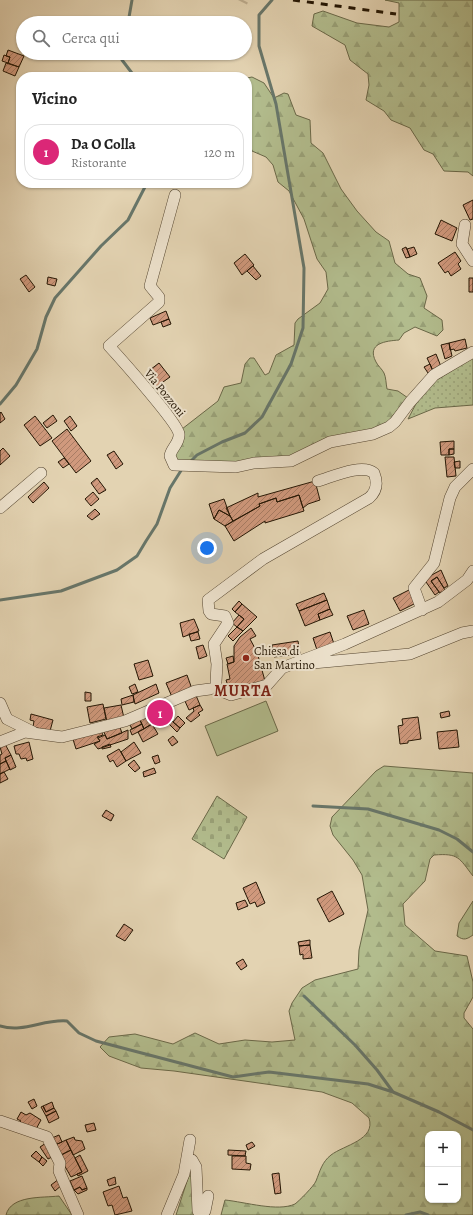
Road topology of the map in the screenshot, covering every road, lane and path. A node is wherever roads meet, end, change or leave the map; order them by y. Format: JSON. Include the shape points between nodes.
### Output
{"nodes":[{"id":1,"x":175,"y":195,"type":"dead end"},
{"id":2,"x":465,"y":226,"type":"dead end"},
{"id":3,"x":473,"y":261,"type":"edge"},
{"id":4,"x":473,"y":352,"type":"edge"},
{"id":5,"x":473,"y":469,"type":"edge"},
{"id":6,"x":41,"y":473,"type":"dead end"},
{"id":7,"x":318,"y":481,"type":"dead end"},
{"id":8,"x":0,"y":508,"type":"edge"},
{"id":9,"x":473,"y":571,"type":"edge"},
{"id":10,"x":422,"y":610,"type":"junction"},
{"id":11,"x":473,"y":631,"type":"edge"},
{"id":12,"x":293,"y":665,"type":"junction"},
{"id":13,"x":216,"y":687,"type":"junction"},
{"id":14,"x":0,"y":703,"type":"edge"},
{"id":15,"x":35,"y":733,"type":"junction"},
{"id":16,"x":0,"y":742,"type":"edge"},
{"id":17,"x":0,"y":1121,"type":"edge"},
{"id":18,"x":190,"y":1140,"type":"dead end"},
{"id":19,"x":187,"y":1160,"type":"junction"},
{"id":20,"x":208,"y":1196,"type":"dead end"},
{"id":21,"x":78,"y":1215,"type":"edge"},
{"id":22,"x":167,"y":1215,"type":"edge"}],
"edges":[{"from":1,"to":4,"type":"street","name":"Via Pozzoni","via":[[150,286],[160,300],[109,346],[178,430],[179,438],[170,453],[172,463],[176,466],[236,467],[254,462],[291,461],[330,442],[382,431],[395,422],[434,375]]},
{"from":2,"to":3,"type":"street","via":[[462,244]]},
{"from":5,"to":10,"type":"street","via":[[455,487],[434,563],[414,588]]},
{"from":6,"to":8,"type":"street"},
{"from":7,"to":13,"type":"street","via":[[367,469],[374,473],[377,483],[369,498],[263,559],[208,600],[211,614],[225,616],[228,623],[214,644],[217,664]]},
{"from":9,"to":10,"type":"street","via":[[467,580],[438,602]]},
{"from":10,"to":12,"type":"street"},
{"from":11,"to":12,"type":"street","via":[[410,654]]},
{"from":12,"to":13,"type":"street","via":[[279,671],[267,685],[230,695]]},
{"from":13,"to":15,"type":"street","via":[[195,691],[125,721],[78,733],[62,737]]},
{"from":14,"to":15,"type":"street","via":[[7,719]]},
{"from":15,"to":16,"type":"street","via":[[25,732]]},
{"from":17,"to":21,"type":"street","via":[[47,1137],[60,1163],[59,1171]]},
{"from":18,"to":19,"type":"street"},
{"from":19,"to":20,"type":"street","via":[[192,1160],[196,1168],[198,1211],[201,1214],[205,1211]]},
{"from":19,"to":22,"type":"street"}]}
